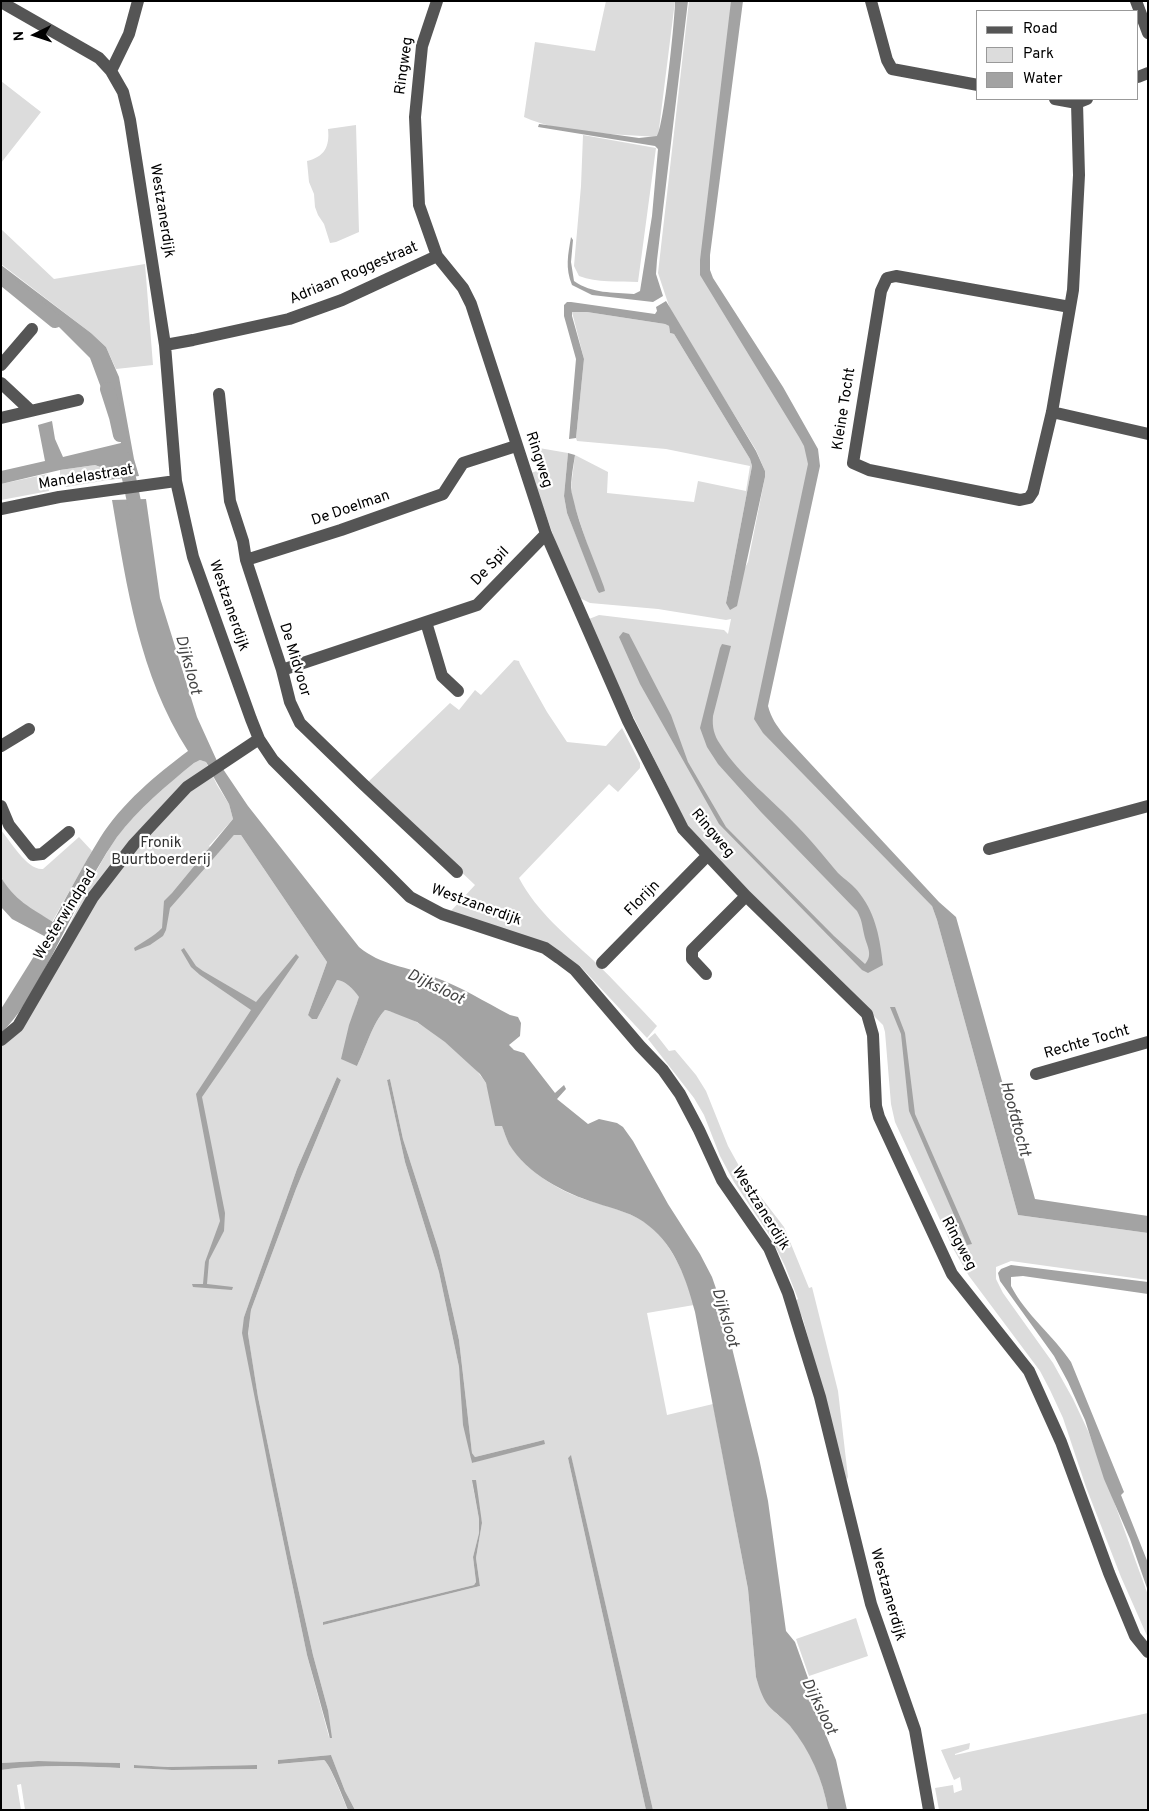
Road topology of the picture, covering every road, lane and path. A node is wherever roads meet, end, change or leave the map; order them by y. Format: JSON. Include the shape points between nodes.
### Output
{"nodes":[{"id":1,"x":138,"y":1,"type":"edge"},
{"id":2,"x":438,"y":1,"type":"edge"},
{"id":3,"x":871,"y":1,"type":"edge"},
{"id":4,"x":1136,"y":1,"type":"edge"},
{"id":5,"x":1,"y":2,"type":"edge"},
{"id":6,"x":1148,"y":33,"type":"edge"},
{"id":7,"x":111,"y":71,"type":"junction"},
{"id":8,"x":976,"y":85,"type":"edge"},
{"id":9,"x":1068,"y":100,"type":"edge"},
{"id":10,"x":1082,"y":101,"type":"edge"},
{"id":11,"x":437,"y":256,"type":"junction"},
{"id":12,"x":1070,"y":307,"type":"junction"},
{"id":13,"x":32,"y":329,"type":"dead end"},
{"id":14,"x":165,"y":345,"type":"junction"},
{"id":15,"x":1,"y":365,"type":"edge"},
{"id":16,"x":1,"y":383,"type":"edge"},
{"id":17,"x":219,"y":394,"type":"dead end"},
{"id":18,"x":78,"y":400,"type":"dead end"},
{"id":19,"x":31,"y":411,"type":"junction"},
{"id":20,"x":1052,"y":412,"type":"junction"},
{"id":21,"x":1,"y":418,"type":"edge"},
{"id":22,"x":1148,"y":434,"type":"edge"},
{"id":23,"x":516,"y":446,"type":"junction"},
{"id":24,"x":176,"y":481,"type":"junction"},
{"id":25,"x":1,"y":509,"type":"edge"},
{"id":26,"x":546,"y":534,"type":"junction"},
{"id":27,"x":246,"y":560,"type":"junction"},
{"id":28,"x":426,"y":622,"type":"junction"},
{"id":29,"x":282,"y":670,"type":"junction"},
{"id":30,"x":458,"y":691,"type":"dead end"},
{"id":31,"x":29,"y":730,"type":"dead end"},
{"id":32,"x":259,"y":739,"type":"junction"},
{"id":33,"x":1,"y":746,"type":"edge"},
{"id":34,"x":1,"y":806,"type":"edge"},
{"id":35,"x":1148,"y":806,"type":"edge"},
{"id":36,"x":69,"y":832,"type":"dead end"},
{"id":37,"x":989,"y":849,"type":"dead end"},
{"id":38,"x":707,"y":856,"type":"junction"},
{"id":39,"x":456,"y":872,"type":"dead end"},
{"id":40,"x":746,"y":896,"type":"junction"},
{"id":41,"x":602,"y":963,"type":"dead end"},
{"id":42,"x":706,"y":974,"type":"dead end"},
{"id":43,"x":1,"y":1040,"type":"edge"},
{"id":44,"x":1148,"y":1042,"type":"edge"},
{"id":45,"x":1036,"y":1074,"type":"dead end"},
{"id":46,"x":1148,"y":1652,"type":"edge"},
{"id":47,"x":929,"y":1810,"type":"edge"}],
"edges":[{"from":1,"to":7,"type":"street","via":[[129,34]]},
{"from":2,"to":11,"type":"street","name":"Ringweg","via":[[422,46],[415,117],[419,205]]},
{"from":3,"to":8,"type":"street","via":[[892,69]]},
{"from":4,"to":6,"type":"street"},
{"from":5,"to":7,"type":"street","name":"Westzanerdijk","via":[[99,58]]},
{"from":7,"to":14,"type":"street","name":"Westzanerdijk","via":[[123,92],[130,120]]},
{"from":9,"to":10,"type":"street","name":"Kleine Tocht"},
{"from":10,"to":12,"type":"street","name":"Kleine Tocht"},
{"from":11,"to":14,"type":"street","name":"Adriaan Roggestraat","via":[[342,300],[289,320]]},
{"from":11,"to":23,"type":"street","name":"Ringweg","via":[[463,288],[471,304]]},
{"from":12,"to":20,"type":"street","name":"Kleine Tocht"},
{"from":12,"to":20,"type":"street","name":"Kleine Tocht","via":[[896,276],[887,278],[881,291],[853,463],[878,472],[1020,500],[1029,498]]},
{"from":13,"to":15,"type":"street"},
{"from":14,"to":24,"type":"street","name":"Westzanerdijk"},
{"from":16,"to":19,"type":"street"},
{"from":17,"to":27,"type":"street","name":"De Midvoor","via":[[230,501]]},
{"from":18,"to":19,"type":"street"},
{"from":19,"to":21,"type":"street"},
{"from":20,"to":22,"type":"street"},
{"from":23,"to":26,"type":"street","name":"Ringweg"},
{"from":23,"to":27,"type":"street","name":"De Doelman","via":[[463,463],[443,494]]},
{"from":24,"to":25,"type":"street","name":"Mandelastraat","via":[[59,496]]},
{"from":24,"to":32,"type":"street","name":"Westzanerdijk","via":[[193,557]]},
{"from":26,"to":28,"type":"street","name":"De Spil","via":[[477,605]]},
{"from":26,"to":38,"type":"street","name":"Ringweg","via":[[628,721],[683,829]]},
{"from":27,"to":29,"type":"street","name":"De Midvoor"},
{"from":28,"to":29,"type":"street","name":"De Spil"},
{"from":28,"to":30,"type":"street","via":[[442,676]]},
{"from":29,"to":39,"type":"street","name":"De Midvoor","via":[[290,702],[300,723]]},
{"from":31,"to":33,"type":"street"},
{"from":32,"to":43,"type":"street","name":"Westerwindpad","via":[[187,787],[151,826],[92,897],[18,1026]]},
{"from":32,"to":47,"type":"street","name":"Westzanerdijk","via":[[273,760],[410,897],[442,914],[546,948],[575,970],[663,1070],[680,1094],[722,1180],[769,1248],[788,1292],[820,1397],[871,1604],[915,1730]]},
{"from":34,"to":36,"type":"street","via":[[9,825],[33,855],[42,854]]},
{"from":35,"to":37,"type":"street"},
{"from":38,"to":40,"type":"street","name":"Ringweg"},
{"from":38,"to":41,"type":"street","name":"Florijn"},
{"from":40,"to":42,"type":"street","via":[[692,950],[692,959]]},
{"from":40,"to":46,"type":"street","name":"Ringweg","via":[[867,1014],[873,1035],[878,1117],[952,1274],[1029,1371],[1061,1442],[1135,1636]]},
{"from":44,"to":45,"type":"street","name":"Rechte Tocht"}]}
